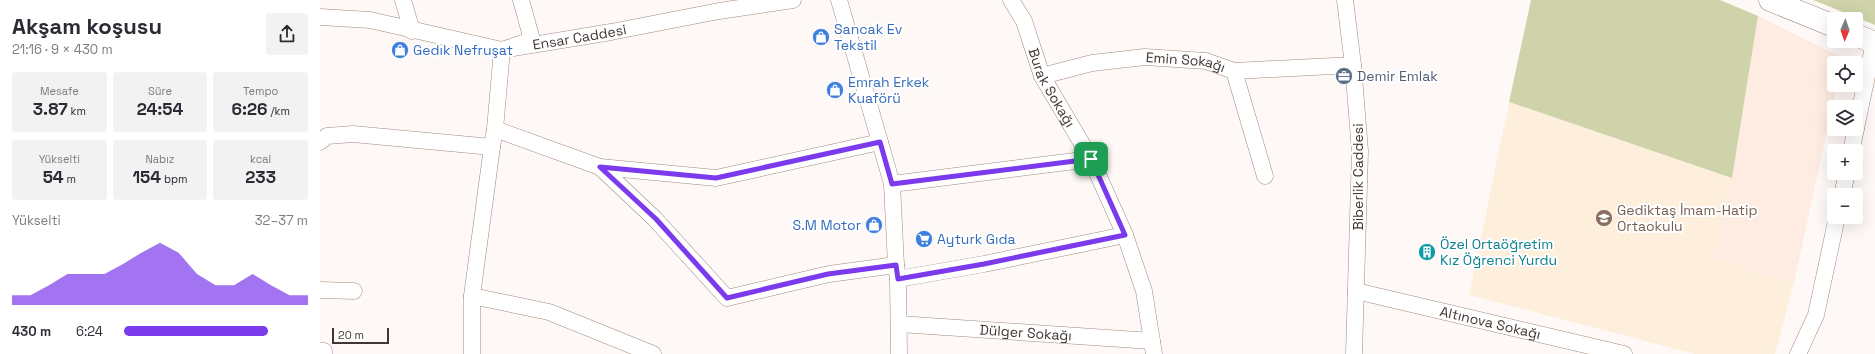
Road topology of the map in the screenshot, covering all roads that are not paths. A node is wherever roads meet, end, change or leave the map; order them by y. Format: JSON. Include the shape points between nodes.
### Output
{"nodes":[{"id":1,"x":403,"y":0,"type":"edge"},
{"id":2,"x":521,"y":0,"type":"edge"},
{"id":3,"x":792,"y":0,"type":"edge"},
{"id":4,"x":839,"y":0,"type":"edge"},
{"id":5,"x":1011,"y":0,"type":"edge"},
{"id":6,"x":1345,"y":0,"type":"edge"},
{"id":7,"x":1770,"y":0,"type":"edge"},
{"id":8,"x":715,"y":6,"type":"edge"},
{"id":9,"x":320,"y":17,"type":"edge"},
{"id":10,"x":1827,"y":23,"type":"edge"},
{"id":11,"x":412,"y":31,"type":"junction"},
{"id":12,"x":1868,"y":40,"type":"edge"},
{"id":13,"x":502,"y":50,"type":"junction"},
{"id":14,"x":1354,"y":65,"type":"junction"},
{"id":15,"x":1234,"y":71,"type":"junction"},
{"id":16,"x":1042,"y":76,"type":"junction"},
{"id":17,"x":1860,"y":100,"type":"edge"},
{"id":18,"x":496,"y":129,"type":"junction"},
{"id":19,"x":320,"y":142,"type":"edge"},
{"id":20,"x":880,"y":142,"type":"junction"},
{"id":21,"x":492,"y":147,"type":"junction"},
{"id":22,"x":1091,"y":159,"type":"junction"},
{"id":23,"x":600,"y":167,"type":"junction"},
{"id":24,"x":1265,"y":176,"type":"dead end"},
{"id":25,"x":892,"y":184,"type":"junction"},
{"id":26,"x":1836,"y":224,"type":"edge"},
{"id":27,"x":1125,"y":235,"type":"junction"},
{"id":28,"x":897,"y":272,"type":"junction"},
{"id":29,"x":320,"y":290,"type":"edge"},
{"id":30,"x":354,"y":291,"type":"dead end"},
{"id":31,"x":1356,"y":291,"type":"junction"},
{"id":32,"x":472,"y":296,"type":"junction"},
{"id":33,"x":899,"y":324,"type":"junction"},
{"id":34,"x":1153,"y":348,"type":"edge"},
{"id":35,"x":320,"y":351,"type":"edge"},
{"id":36,"x":324,"y":354,"type":"edge"},
{"id":37,"x":472,"y":354,"type":"edge"},
{"id":38,"x":653,"y":354,"type":"edge"},
{"id":39,"x":899,"y":354,"type":"edge"},
{"id":40,"x":1354,"y":354,"type":"edge"},
{"id":41,"x":1624,"y":354,"type":"edge"},
{"id":42,"x":1798,"y":354,"type":"edge"}],
"edges":[{"from":1,"to":11,"type":"street"},
{"from":2,"to":13,"type":"street","via":[[532,40]]},
{"from":3,"to":8,"type":"street","name":"Ensar Caddesi"},
{"from":4,"to":20,"type":"street"},
{"from":5,"to":16,"type":"street","name":"Burak Sokağı","via":[[1024,21]]},
{"from":6,"to":14,"type":"street","name":"Biberlik Caddesi"},
{"from":7,"to":10,"type":"street"},
{"from":8,"to":13,"type":"street","name":"Ensar Caddesi","via":[[611,32]]},
{"from":9,"to":11,"type":"street","name":"Ensar Caddesi","via":[[370,20]]},
{"from":11,"to":13,"type":"street","name":"Ensar Caddesi"},
{"from":12,"to":17,"type":"street"},
{"from":13,"to":18,"type":"street"},
{"from":14,"to":15,"type":"street","name":"Emin Sokağı"},
{"from":14,"to":31,"type":"street","name":"Biberlik Caddesi","via":[[1360,151]]},
{"from":15,"to":16,"type":"street","name":"Emin Sokağı","via":[[1206,61],[1145,57],[1092,63]]},
{"from":15,"to":24,"type":"street"},
{"from":16,"to":22,"type":"street","name":"Burak Sokağı"},
{"from":18,"to":21,"type":"street"},
{"from":18,"to":23,"type":"street"},
{"from":19,"to":21,"type":"street","via":[[327,136],[353,134]]},
{"from":20,"to":23,"type":"street","via":[[716,178]]},
{"from":20,"to":25,"type":"street"},
{"from":21,"to":32,"type":"street"},
{"from":22,"to":25,"type":"street"},
{"from":22,"to":27,"type":"street","name":"Burak Sokağı"},
{"from":23,"to":28,"type":"street","via":[[656,219],[727,298],[828,274]]},
{"from":25,"to":28,"type":"street"},
{"from":26,"to":42,"type":"street","via":[[1816,315]]},
{"from":27,"to":28,"type":"street","via":[[984,264]]},
{"from":27,"to":34,"type":"street","name":"Burak Sokağı","via":[[1144,291]]},
{"from":28,"to":33,"type":"street"},
{"from":29,"to":30,"type":"street"},
{"from":31,"to":40,"type":"street","name":"Biberlik Caddesi"},
{"from":31,"to":41,"type":"street","name":"Altınova Sokağı"},
{"from":32,"to":37,"type":"street"},
{"from":32,"to":38,"type":"street","via":[[549,312]]},
{"from":33,"to":34,"type":"street","name":"Dülger Sokağı"},
{"from":33,"to":39,"type":"street"},
{"from":35,"to":36,"type":"street","via":[[324,351]]}]}
